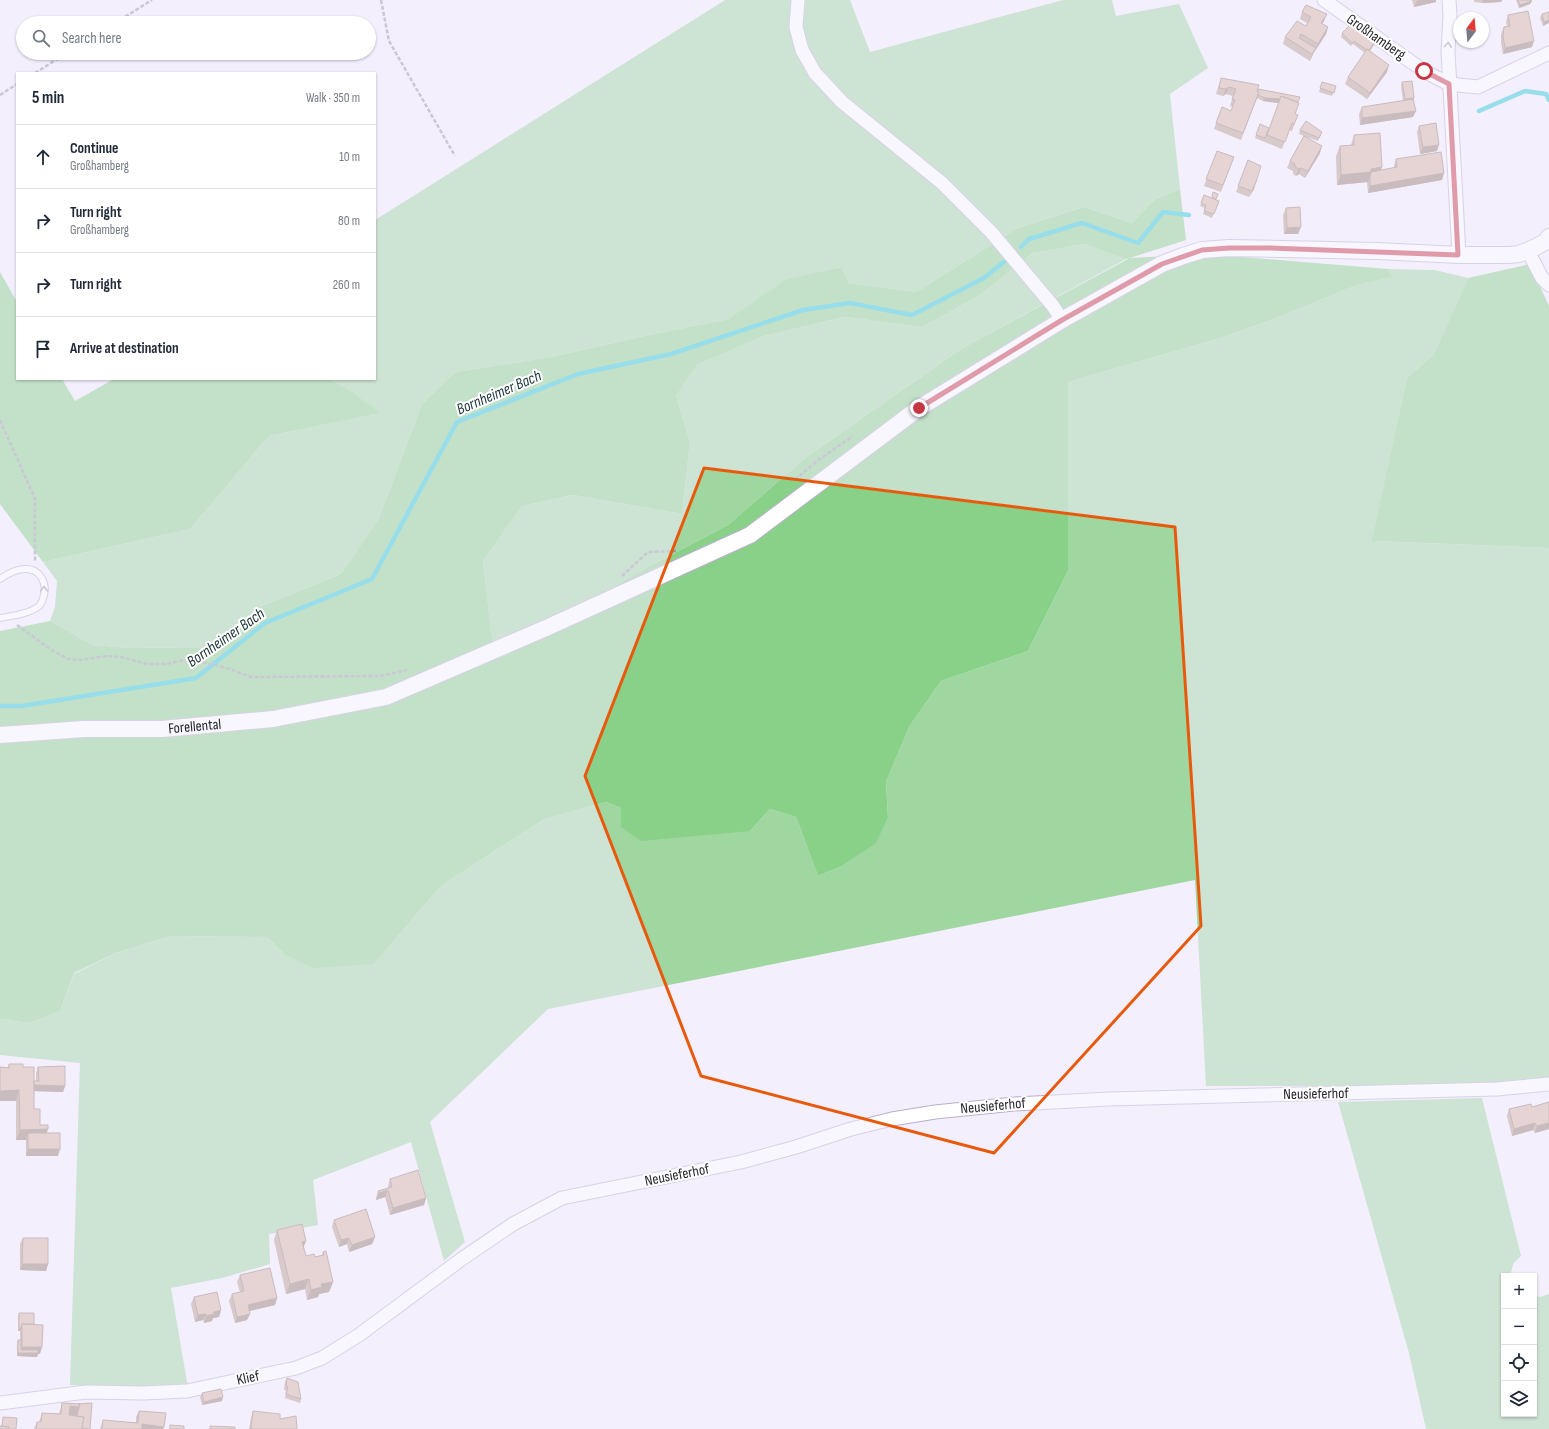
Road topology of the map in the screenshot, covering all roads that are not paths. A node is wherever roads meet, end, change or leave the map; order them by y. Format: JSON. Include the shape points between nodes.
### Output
{"nodes":[{"id":1,"x":798,"y":0,"type":"edge"},
{"id":2,"x":1324,"y":0,"type":"edge"},
{"id":3,"x":1449,"y":0,"type":"edge"},
{"id":4,"x":1549,"y":53,"type":"edge"},
{"id":5,"x":1449,"y":84,"type":"junction"},
{"id":6,"x":1549,"y":237,"type":"edge"},
{"id":7,"x":1528,"y":251,"type":"junction"},
{"id":8,"x":1458,"y":255,"type":"junction"},
{"id":9,"x":1549,"y":285,"type":"edge"},
{"id":10,"x":1062,"y":320,"type":"junction"},
{"id":11,"x":0,"y":579,"type":"edge"},
{"id":12,"x":3,"y":617,"type":"edge"},
{"id":13,"x":0,"y":735,"type":"edge"},
{"id":14,"x":1549,"y":1084,"type":"edge"},
{"id":15,"x":463,"y":1258,"type":"joint"},
{"id":16,"x":0,"y":1404,"type":"edge"}],
"edges":[{"from":1,"to":10,"type":"street","via":[[796,27],[802,50],[815,74],[842,102],[953,194],[991,232]]},
{"from":2,"to":5,"type":"street","name":"Großhamberg","via":[[1424,71]]},
{"from":5,"to":3,"type":"street","one_way":true},
{"from":4,"to":5,"type":"street","name":"Großhamberg","via":[[1478,87]]},
{"from":5,"to":8,"type":"street"},
{"from":6,"to":7,"type":"street","name":"Forellental"},
{"from":7,"to":8,"type":"street","name":"Forellental","via":[[1509,255]]},
{"from":7,"to":9,"type":"street","via":[[1542,278]]},
{"from":8,"to":10,"type":"street","name":"Forellental","via":[[1269,248],[1202,250],[1162,264]]},
{"from":10,"to":13,"type":"street","name":"Forellental","via":[[919,408],[750,536],[386,697],[273,719],[162,729],[84,729]]},
{"from":12,"to":11,"type":"lane","one_way":true,"via":[[39,606],[45,592],[45,582],[36,572],[27,569]]},
{"from":14,"to":15,"type":"street","name":"Neusieferhof","via":[[1497,1089],[1109,1099],[1014,1104],[935,1112],[850,1129],[741,1162],[562,1198],[513,1224]]},
{"from":15,"to":16,"type":"street","name":"Klief","via":[[359,1335],[322,1358],[296,1368],[187,1392],[86,1392]]}]}
